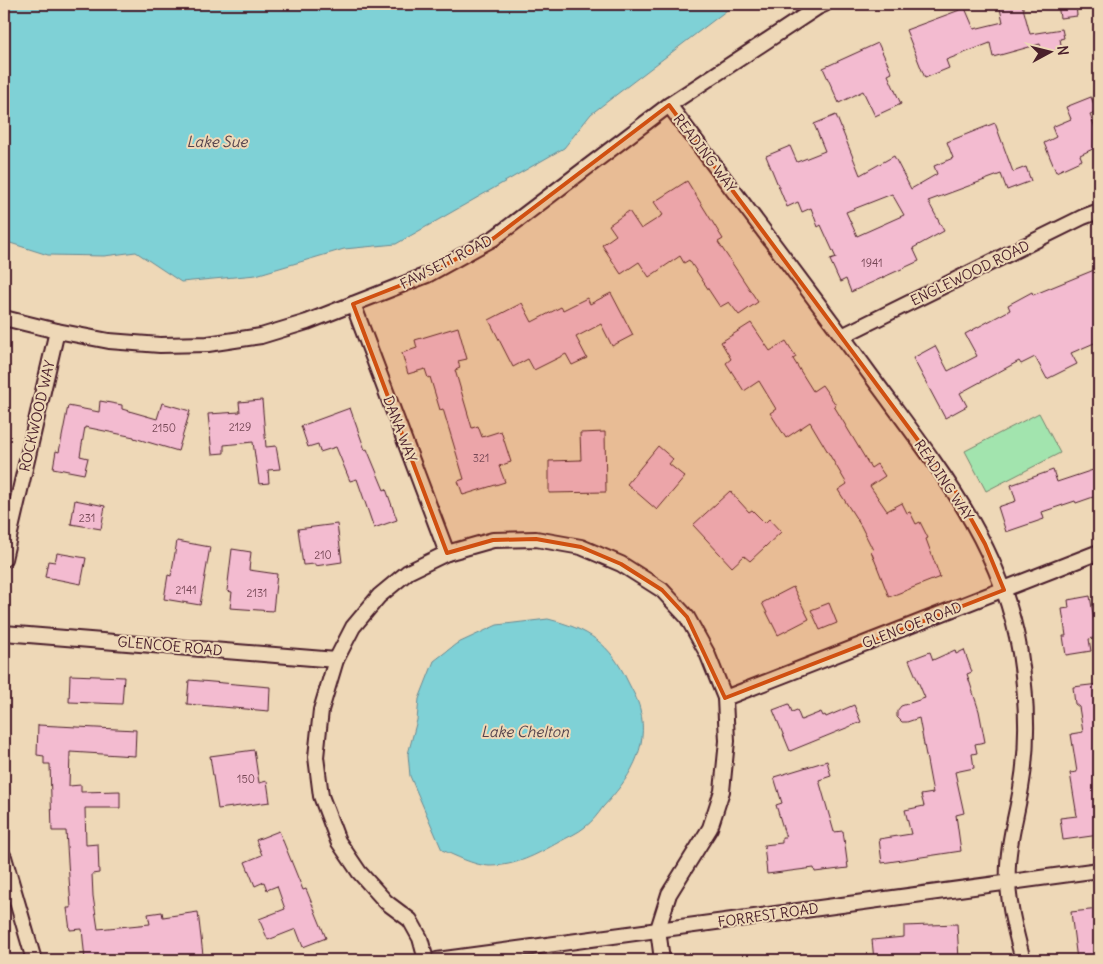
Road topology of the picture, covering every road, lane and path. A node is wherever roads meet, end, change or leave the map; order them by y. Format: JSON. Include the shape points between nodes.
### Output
{"nodes":[{"id":1,"x":825,"y":4,"type":"edge"},
{"id":2,"x":669,"y":105,"type":"junction"},
{"id":3,"x":1099,"y":211,"type":"edge"},
{"id":4,"x":353,"y":304,"type":"junction"},
{"id":5,"x":4,"y":318,"type":"edge"},
{"id":6,"x":57,"y":331,"type":"junction"},
{"id":7,"x":842,"y":336,"type":"junction"},
{"id":8,"x":1099,"y":552,"type":"edge"},
{"id":9,"x":447,"y":553,"type":"junction"},
{"id":10,"x":4,"y":560,"type":"edge"},
{"id":11,"x":1004,"y":590,"type":"junction"},
{"id":12,"x":4,"y":633,"type":"edge"},
{"id":13,"x":336,"y":660,"type":"junction"},
{"id":14,"x":725,"y":698,"type":"junction"},
{"id":15,"x":4,"y":856,"type":"edge"},
{"id":16,"x":1099,"y":870,"type":"edge"},
{"id":17,"x":1008,"y":883,"type":"junction"},
{"id":18,"x":1014,"y":925,"type":"junction"},
{"id":19,"x":658,"y":929,"type":"junction"},
{"id":20,"x":34,"y":960,"type":"edge"},
{"id":21,"x":426,"y":960,"type":"edge"},
{"id":22,"x":437,"y":960,"type":"edge"},
{"id":23,"x":662,"y":960,"type":"edge"},
{"id":24,"x":1013,"y":960,"type":"edge"},
{"id":25,"x":1023,"y":960,"type":"edge"}],
"edges":[{"from":1,"to":2,"type":"street","name":"FAWSETT ROAD"},
{"from":2,"to":4,"type":"street","name":"FAWSETT ROAD","via":[[494,238],[427,274]]},
{"from":2,"to":7,"type":"street","name":"READING WAY"},
{"from":3,"to":7,"type":"street","name":"ENGLEWOOD ROAD"},
{"from":4,"to":6,"type":"street","name":"FAWSETT ROAD","via":[[261,336],[208,344],[109,341]]},
{"from":4,"to":9,"type":"street","name":"DANA WAY"},
{"from":5,"to":6,"type":"street","name":"FAWSETT ROAD"},
{"from":6,"to":10,"type":"street","name":"ROCKWOOD WAY"},
{"from":7,"to":11,"type":"street","name":"READING WAY","via":[[954,490],[985,544]]},
{"from":8,"to":11,"type":"street","name":"GLENCOE ROAD"},
{"from":9,"to":13,"type":"street","via":[[408,572],[379,596],[353,627]]},
{"from":9,"to":14,"type":"street","via":[[493,540],[536,538],[581,547],[621,564],[662,590],[687,617],[707,653]]},
{"from":11,"to":14,"type":"street","name":"GLENCOE ROAD"},
{"from":11,"to":17,"type":"street","name":"READING WAY","via":[[1019,650],[1026,700],[1026,746]]},
{"from":12,"to":13,"type":"street","name":"GLENCOE ROAD"},
{"from":13,"to":21,"type":"street","via":[[321,710],[316,757],[321,796],[338,841],[359,872],[386,902],[410,920],[420,938]]},
{"from":14,"to":19,"type":"street","via":[[727,741],[722,791],[710,828],[669,894]]},
{"from":15,"to":20,"type":"street"},
{"from":16,"to":17,"type":"street","name":"FORREST ROAD"},
{"from":17,"to":18,"type":"street","name":"READING WAY"},
{"from":17,"to":19,"type":"street","name":"FORREST ROAD"},
{"from":18,"to":24,"type":"street","name":"READING WAY"},
{"from":18,"to":25,"type":"street","name":"READING WAY"},
{"from":19,"to":22,"type":"street","name":"FORREST ROAD"},
{"from":19,"to":23,"type":"street"}]}
